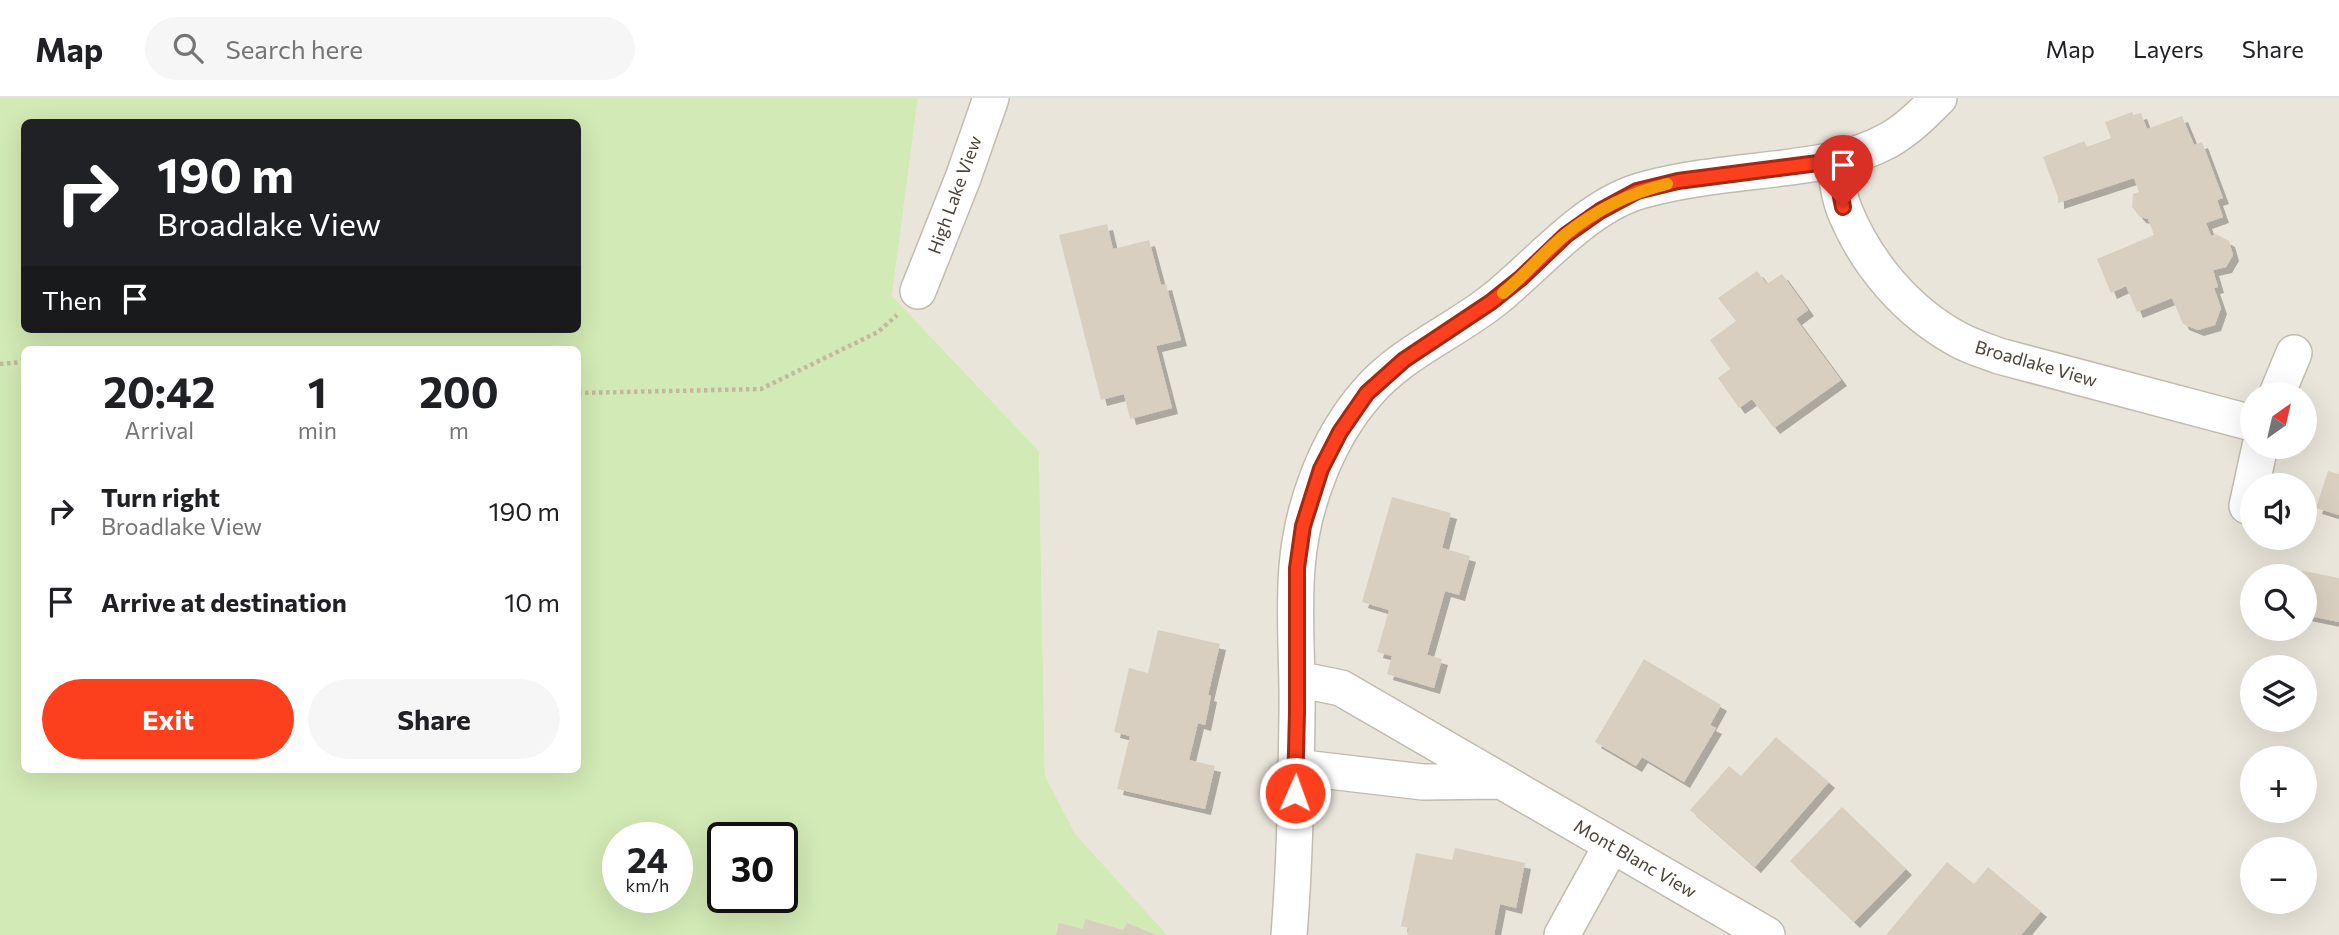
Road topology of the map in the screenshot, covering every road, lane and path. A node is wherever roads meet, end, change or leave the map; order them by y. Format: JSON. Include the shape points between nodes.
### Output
{"nodes":[{"id":1,"x":991,"y":98,"type":"edge"},
{"id":2,"x":1939,"y":98,"type":"edge"},
{"id":3,"x":1834,"y":161,"type":"junction"},
{"id":4,"x":918,"y":291,"type":"joint"},
{"id":5,"x":2294,"y":353,"type":"dead end"},
{"id":6,"x":21,"y":362,"type":"edge"},
{"id":7,"x":0,"y":364,"type":"edge"},
{"id":8,"x":2282,"y":382,"type":"edge"},
{"id":9,"x":581,"y":393,"type":"edge"},
{"id":10,"x":2240,"y":420,"type":"edge"},
{"id":11,"x":1297,"y":679,"type":"junction"},
{"id":12,"x":1296,"y":767,"type":"junction"},
{"id":13,"x":1503,"y":781,"type":"junction"},
{"id":14,"x":1611,"y":846,"type":"junction"},
{"id":15,"x":1289,"y":935,"type":"edge"},
{"id":16,"x":1562,"y":935,"type":"edge"},
{"id":17,"x":1767,"y":935,"type":"edge"}],
"edges":[{"from":1,"to":4,"type":"street","name":"High Lake View"},
{"from":2,"to":3,"type":"street","via":[[1888,141]]},
{"from":3,"to":10,"type":"street","name":"Broadlake View","via":[[1843,207],[1863,248],[1918,313],[1960,341],[1999,356]]},
{"from":3,"to":11,"type":"street","via":[[1678,181],[1637,191],[1566,235],[1501,294],[1404,360],[1367,393],[1321,469],[1303,526],[1297,568]]},
{"from":4,"to":9,"type":"path","via":[[878,331],[761,389]]},
{"from":5,"to":8,"type":"street"},
{"from":6,"to":7,"type":"path"},
{"from":11,"to":12,"type":"street"},
{"from":11,"to":13,"type":"street","name":"Mont Blanc View","via":[[1341,688]]},
{"from":12,"to":13,"type":"street","via":[[1423,782]]},
{"from":12,"to":15,"type":"street"},
{"from":13,"to":14,"type":"street","name":"Mont Blanc View"},
{"from":14,"to":16,"type":"street"},
{"from":14,"to":17,"type":"street","name":"Mont Blanc View"}]}
